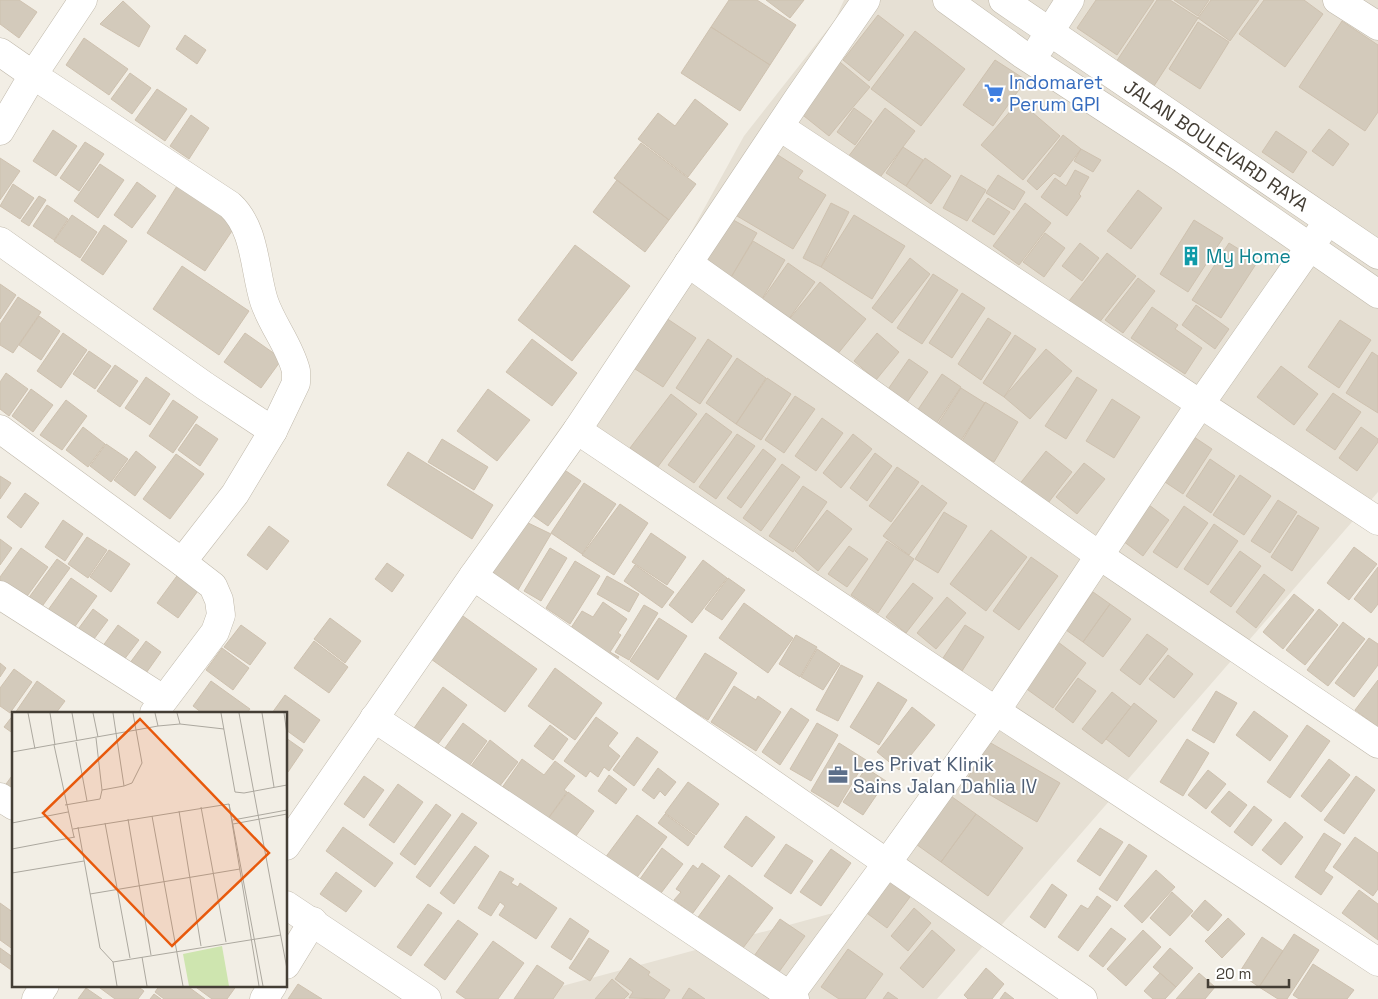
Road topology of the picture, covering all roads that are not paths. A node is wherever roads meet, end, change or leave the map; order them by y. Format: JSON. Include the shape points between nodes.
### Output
{"nodes":[{"id":1,"x":83,"y":0,"type":"edge"},
{"id":2,"x":866,"y":0,"type":"edge"},
{"id":3,"x":947,"y":0,"type":"edge"},
{"id":4,"x":1003,"y":0,"type":"edge"},
{"id":5,"x":1070,"y":0,"type":"edge"},
{"id":6,"x":1337,"y":0,"type":"edge"},
{"id":7,"x":1031,"y":8,"type":"edge"},
{"id":8,"x":1378,"y":26,"type":"edge"},
{"id":9,"x":1049,"y":31,"type":"junction"},
{"id":10,"x":1008,"y":43,"type":"junction"},
{"id":11,"x":0,"y":52,"type":"edge"},
{"id":12,"x":1033,"y":60,"type":"junction"},
{"id":13,"x":33,"y":75,"type":"junction"},
{"id":14,"x":780,"y":126,"type":"junction"},
{"id":15,"x":0,"y":131,"type":"edge"},
{"id":16,"x":1328,"y":221,"type":"junction"},
{"id":17,"x":0,"y":241,"type":"edge"},
{"id":18,"x":1309,"y":246,"type":"junction"},
{"id":19,"x":1378,"y":255,"type":"edge"},
{"id":20,"x":688,"y":263,"type":"junction"},
{"id":21,"x":1378,"y":294,"type":"edge"},
{"id":22,"x":1201,"y":403,"type":"junction"},
{"id":23,"x":0,"y":429,"type":"edge"},
{"id":24,"x":273,"y":430,"type":"junction"},
{"id":25,"x":577,"y":430,"type":"junction"},
{"id":26,"x":1378,"y":521,"type":"edge"},
{"id":27,"x":1100,"y":556,"type":"junction"},
{"id":28,"x":182,"y":562,"type":"junction"},
{"id":29,"x":473,"y":576,"type":"junction"},
{"id":30,"x":0,"y":594,"type":"edge"},
{"id":31,"x":158,"y":706,"type":"edge"},
{"id":32,"x":996,"y":711,"type":"junction"},
{"id":33,"x":374,"y":718,"type":"junction"},
{"id":34,"x":1378,"y":744,"type":"edge"},
{"id":35,"x":0,"y":797,"type":"edge"},
{"id":36,"x":12,"y":805,"type":"edge"},
{"id":37,"x":288,"y":843,"type":"edge"},
{"id":38,"x":887,"y":863,"type":"junction"},
{"id":39,"x":288,"y":906,"type":"edge"},
{"id":40,"x":312,"y":921,"type":"junction"},
{"id":41,"x":288,"y":960,"type":"edge"},
{"id":42,"x":1378,"y":962,"type":"edge"},
{"id":43,"x":44,"y":986,"type":"edge"},
{"id":44,"x":272,"y":986,"type":"edge"},
{"id":45,"x":790,"y":998,"type":"edge"},
{"id":46,"x":36,"y":999,"type":"edge"},
{"id":47,"x":264,"y":999,"type":"edge"},
{"id":48,"x":427,"y":999,"type":"edge"},
{"id":49,"x":1083,"y":999,"type":"edge"}],
"edges":[{"from":1,"to":13,"type":"street"},
{"from":2,"to":14,"type":"street"},
{"from":3,"to":10,"type":"street","name":"JALAN BOULEVARD RAYA"},
{"from":4,"to":7,"type":"street","name":"JALAN BOULEVARD RAYA"},
{"from":5,"to":9,"type":"street"},
{"from":6,"to":8,"type":"street"},
{"from":7,"to":9,"type":"street","name":"JALAN BOULEVARD RAYA"},
{"from":7,"to":10,"type":"street"},
{"from":9,"to":12,"type":"street"},
{"from":9,"to":16,"type":"street","name":"JALAN BOULEVARD RAYA"},
{"from":10,"to":12,"type":"street","name":"JALAN BOULEVARD RAYA"},
{"from":11,"to":13,"type":"street"},
{"from":12,"to":18,"type":"street","name":"JALAN BOULEVARD RAYA"},
{"from":13,"to":15,"type":"street"},
{"from":13,"to":24,"type":"street","via":[[239,214],[247,229],[265,302],[296,371],[296,382]]},
{"from":14,"to":20,"type":"street"},
{"from":14,"to":22,"type":"street"},
{"from":16,"to":18,"type":"street"},
{"from":16,"to":19,"type":"street","name":"JALAN BOULEVARD RAYA"},
{"from":17,"to":24,"type":"street"},
{"from":18,"to":21,"type":"street","name":"JALAN BOULEVARD RAYA"},
{"from":18,"to":22,"type":"street"},
{"from":20,"to":25,"type":"street"},
{"from":20,"to":27,"type":"street"},
{"from":22,"to":26,"type":"street"},
{"from":22,"to":27,"type":"street"},
{"from":23,"to":28,"type":"street"},
{"from":24,"to":28,"type":"street","via":[[235,494]]},
{"from":25,"to":29,"type":"street"},
{"from":25,"to":32,"type":"street"},
{"from":27,"to":32,"type":"street"},
{"from":27,"to":34,"type":"street"},
{"from":28,"to":31,"type":"street","via":[[213,586],[221,615],[215,632]]},
{"from":29,"to":33,"type":"street"},
{"from":29,"to":38,"type":"street"},
{"from":30,"to":31,"type":"street"},
{"from":32,"to":38,"type":"street"},
{"from":32,"to":42,"type":"street"},
{"from":33,"to":37,"type":"street"},
{"from":33,"to":45,"type":"street"},
{"from":35,"to":36,"type":"street"},
{"from":38,"to":45,"type":"street"},
{"from":38,"to":49,"type":"street"},
{"from":39,"to":40,"type":"street"},
{"from":40,"to":41,"type":"street"},
{"from":40,"to":48,"type":"street"},
{"from":43,"to":46,"type":"street"},
{"from":44,"to":47,"type":"street"}]}
